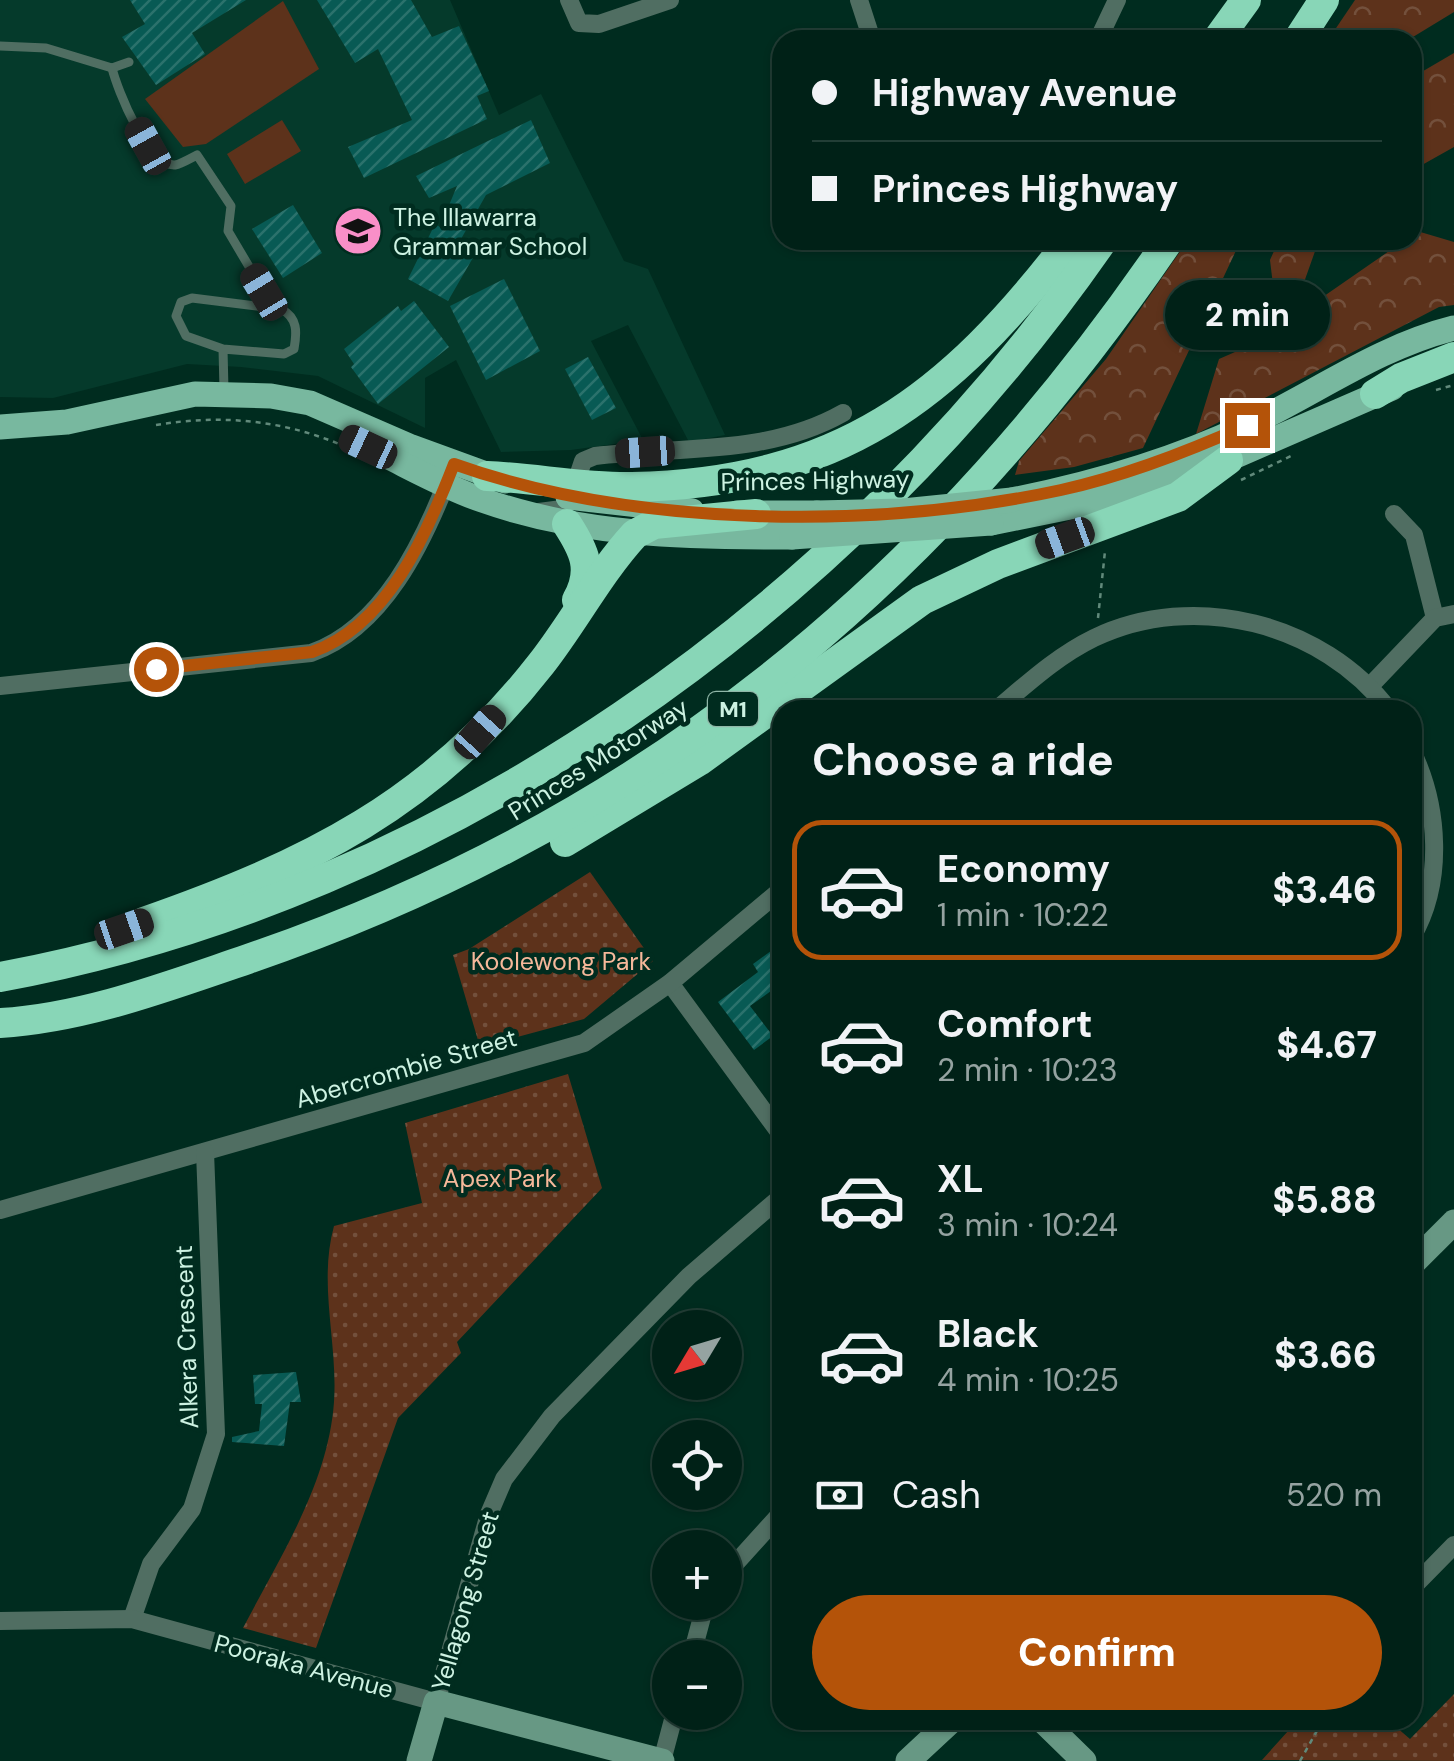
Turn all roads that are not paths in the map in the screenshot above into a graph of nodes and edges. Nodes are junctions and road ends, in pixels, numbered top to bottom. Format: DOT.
graph roads {
  1 [pos="569,0"];
  2 [pos="670,0"];
  3 [pos="859,0"];
  4 [pos="1118,0"];
  5 [pos="1246,0"];
  6 [pos="1269,0"];
  7 [pos="1324,0"];
  8 [pos="869,30"];
  9 [pos="1103,30"];
  10 [pos="1224,30"];
  11 [pos="1249,30"];
  12 [pos="1304,30"];
  13 [pos="0,46"];
  14 [pos="129,62"];
  15 [pos="112,68"];
  16 [pos="1062,250"];
  17 [pos="1095,250"];
  18 [pos="1162,250"];
  19 [pos="266,308"];
  20 [pos="1454,328"];
  21 [pos="223,349"];
  22 [pos="1454,357"];
  23 [pos="1454,370"];
  24 [pos="224,392"];
  25 [pos="1375,394"];
  26 [pos="844,413"];
  27 [pos="156,415"];
  28 [pos="0,428"];
  29 [pos="1228,460"];
  30 [pos="450,474"];
  31 [pos="487,476"];
  32 [pos="571,501"];
  33 [pos="756,514"];
  34 [pos="1394,514"];
  35 [pos="635,534"];
  36 [pos="1445,616"];
  37 [pos="0,686"];
  38 [pos="1371,686"];
  39 [pos="783,700"];
  40 [pos="1008,700"];
  41 [pos="1382,700"];
  42 [pos="772,708"];
  43 [pos="501,709"];
  44 [pos="1422,780"];
  45 [pos="772,897"];
  46 [pos="1422,911"];
  47 [pos="0,962"];
  48 [pos="0,977"];
  49 [pos="670,983"];
  50 [pos="158,990"];
  51 [pos="0,1023"];
  52 [pos="772,1122"];
  53 [pos="205,1152"];
  54 [pos="772,1205"];
  55 [pos="0,1210"];
  56 [pos="1454,1222"];
  57 [pos="1422,1254"];
  58 [pos="772,1523"];
  59 [pos="1454,1545"];
  60 [pos="742,1557"];
  61 [pos="1422,1578"];
  62 [pos="132,1620"];
  63 [pos="0,1621"];
  64 [pos="436,1702"];
  65 [pos="670,1730"];
  66 [pos="941,1730"];
  67 [pos="1052,1730"];
  68 [pos="419,1761"];
  69 [pos="662,1761"];
  70 [pos="908,1761"];
  71 [pos="1084,1761"];
  1 -- 2 [label="street"];
  3 -- 8 [label="street"];
  4 -- 9 [label="street"];
  5 -- 10 [label="highway"];
  6 -- 11 [label="highway"];
  7 -- 12 [label="highway"];
  13 -- 15 [label="lane"];
  14 -- 15 [label="lane"];
  15 -- 19 [label="lane"];
  16 -- 32 [label="highway"];
  17 -- 48 [label="highway, Princes Motorway / M1"];
  18 -- 50 [label="highway, Princes Motorway / M1"];
  19 -- 21 [label="lane"];
  19 -- 21 [label="lane"];
  20 -- 33 [label="main road, Princes Highway, bridge"];
  21 -- 24 [label="lane"];
  22 -- 25 [label="highway"];
  23 -- 25 [label="main road, Princes Highway"];
  24 -- 27 [label="main road, Princes Highway"];
  24 -- 30 [label="main road, Princes Highway"];
  25 -- 29 [label="main road, Princes Highway"];
  26 -- 32 [label="street"];
  27 -- 28 [label="main road, Princes Highway"];
  27 -- 30 [label="main road, Princes Highway"];
  29 -- 35 [label="main road, Princes Highway, bridge"];
  29 -- 39 [label="highway"];
  30 -- 31 [label="main road, Princes Highway"];
  30 -- 32 [label="main road, Princes Highway"];
  30 -- 37 [label="street"];
  31 -- 32 [label="highway"];
  32 -- 33 [label="main road, Princes Highway"];
  32 -- 35 [label="main road, Princes Highway"];
  32 -- 43 [label="highway"];
  33 -- 35 [label="highway"];
  34 -- 36 [label="street"];
  35 -- 43 [label="highway"];
  36 -- 38 [label="street"];
  38 -- 40 [label="street"];
  38 -- 41 [label="street"];
  42 -- 50 [label="highway"];
  43 -- 47 [label="highway"];
  44 -- 46 [label="street"];
  45 -- 49 [label="street, Abercrombie Street"];
  49 -- 52 [label="street"];
  49 -- 53 [label="street, Abercrombie Street"];
  50 -- 51 [label="highway, Princes Motorway / M1"];
  53 -- 55 [label="street, Abercrombie Street"];
  53 -- 62 [label="street, Alkera Crescent"];
  54 -- 64 [label="street, Yellagong Street"];
  56 -- 57 [label="street"];
  58 -- 60 [label="street"];
  59 -- 61 [label="street"];
  62 -- 63 [label="street, Pooraka Avenue"];
  62 -- 64 [label="street, Pooraka Avenue"];
  64 -- 68 [label="street, Yellagong Street"];
  64 -- 69 [label="street, Pooraka Avenue"];
  65 -- 69 [label="street"];
  66 -- 70 [label="street"];
  67 -- 71 [label="street"];
}
